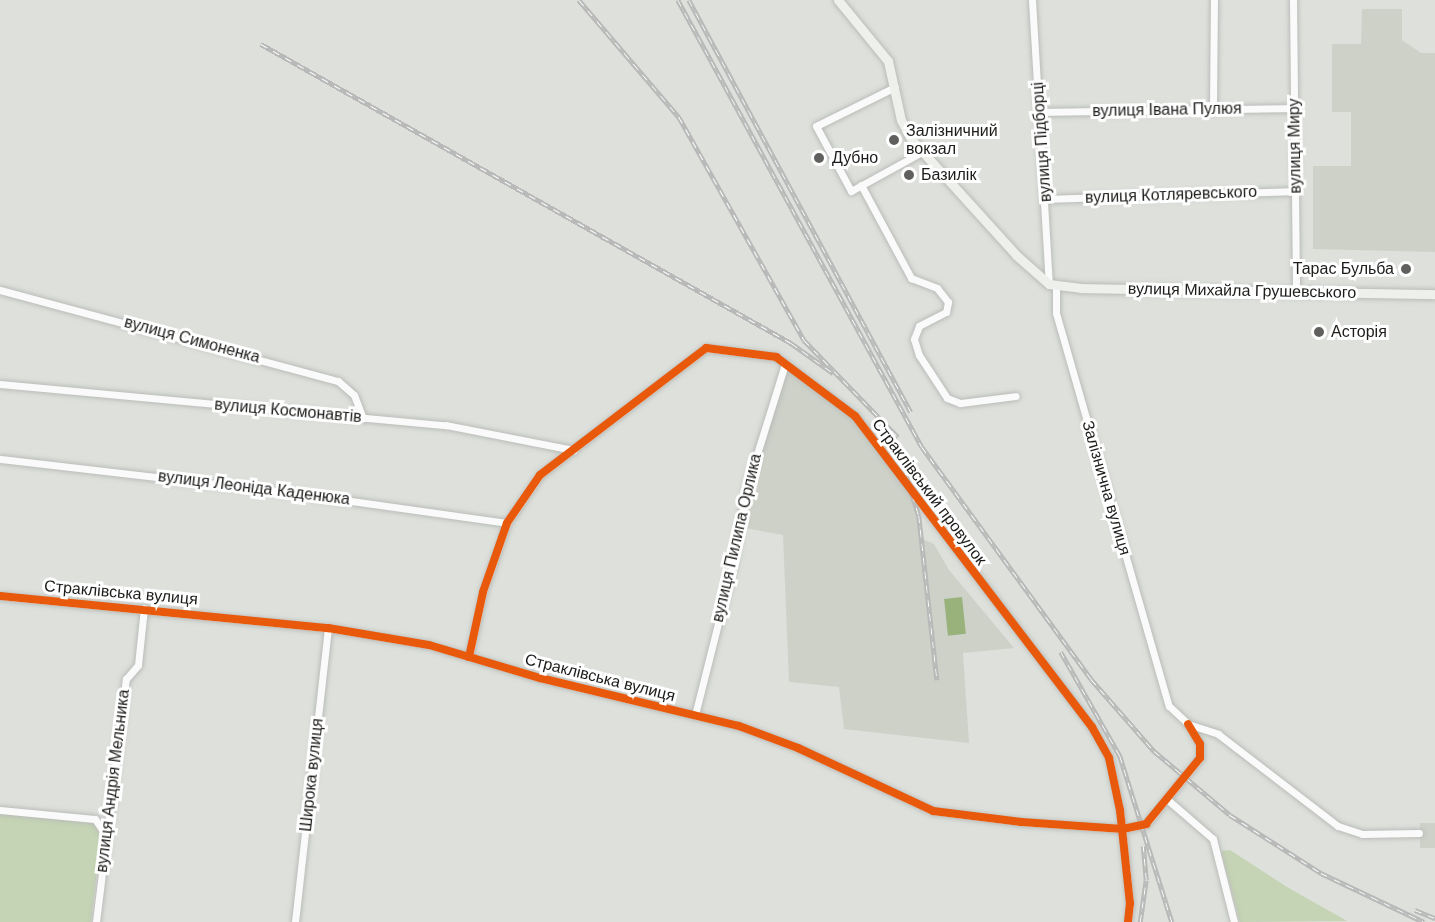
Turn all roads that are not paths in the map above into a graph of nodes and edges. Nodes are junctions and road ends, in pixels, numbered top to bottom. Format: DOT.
graph roads {
  1 [pos="838,0"];
  2 [pos="1032,0"];
  3 [pos="1214,0"];
  4 [pos="1293,0"];
  5 [pos="895,87"];
  6 [pos="1294,108"];
  7 [pos="1213,110"];
  8 [pos="1040,112"];
  9 [pos="922,152"];
  10 [pos="861,186"];
  11 [pos="1295,191"];
  12 [pos="1047,199"];
  13 [pos="1053,286"];
  14 [pos="0,290"];
  15 [pos="1296,293"];
  16 [pos="1435,294"];
  17 [pos="785,364"];
  18 [pos="0,384"];
  19 [pos="1016,396"];
  20 [pos="363,418"];
  21 [pos="574,450"];
  22 [pos="0,459"];
  23 [pos="507,523"];
  24 [pos="0,596"];
  25 [pos="144,608"];
  26 [pos="328,628"];
  27 [pos="469,657"];
  28 [pos="695,715"];
  29 [pos="1188,724"];
  30 [pos="1169,801"];
  31 [pos="0,810"];
  32 [pos="1123,829"];
  33 [pos="1419,833"];
  34 [pos="106,836"];
  35 [pos="96,922"];
  36 [pos="295,922"];
  37 [pos="1128,922"];
  38 [pos="1234,922"];
  1 -- 5 [label="main road"];
  2 -- 8 [label="street, вулиця Підборці"];
  3 -- 7 [label="street"];
  4 -- 6 [label="street, вулиця Миру"];
  5 -- 9 [label="main road"];
  5 -- 10 [label="street"];
  6 -- 7 [label="street, вулиця Івана Пулюя"];
  6 -- 11 [label="street, вулиця Миру"];
  7 -- 8 [label="street, вулиця Івана Пулюя"];
  8 -- 12 [label="street, вулиця Підборці"];
  9 -- 10 [label="street"];
  9 -- 13 [label="main road"];
  10 -- 19 [label="street"];
  11 -- 12 [label="street, вулиця Котляревського"];
  11 -- 15 [label="street, вулиця Миру"];
  12 -- 13 [label="street, вулиця Підборці"];
  13 -- 15 [label="main road, вулиця Михайла Грушевського"];
  13 -- 29 [label="street, Залізнична вулиця"];
  14 -- 20 [label="street, вулиця Симоненка"];
  15 -- 16 [label="main road, вулиця Михайла Грушевського"];
  17 -- 21 [label="street, Страклівський провулок"];
  17 -- 28 [label="street, вулиця Пилипа Орлика"];
  17 -- 32 [label="street, Страклівський провулок"];
  18 -- 20 [label="street, вулиця Космонавтів"];
  20 -- 21 [label="street, вулиця Космонавтів"];
  21 -- 23 [label="street, Страклівський провулок"];
  22 -- 23 [label="street, вулиця Леоніда Каденюка"];
  23 -- 27 [label="street, Страклівський провулок"];
  24 -- 25 [label="street, Страклівська вулиця"];
  25 -- 26 [label="street, Страклівська вулиця"];
  25 -- 34 [label="street, вулиця Андрія Мельника"];
  26 -- 27 [label="street, Страклівська вулиця"];
  26 -- 36 [label="street, Широка вулиця"];
  27 -- 28 [label="street, Страклівська вулиця"];
  28 -- 32 [label="street, Страклівська вулиця"];
  29 -- 30 [label="street, Страклівська вулиця"];
  29 -- 33 [label="street"];
  30 -- 32 [label="street, Страклівська вулиця"];
  30 -- 38 [label="street"];
  31 -- 34 [label="street"];
  32 -- 37 [label="street, Страклівський провулок"];
  34 -- 35 [label="street, вулиця Андрія Мельника"];
}
